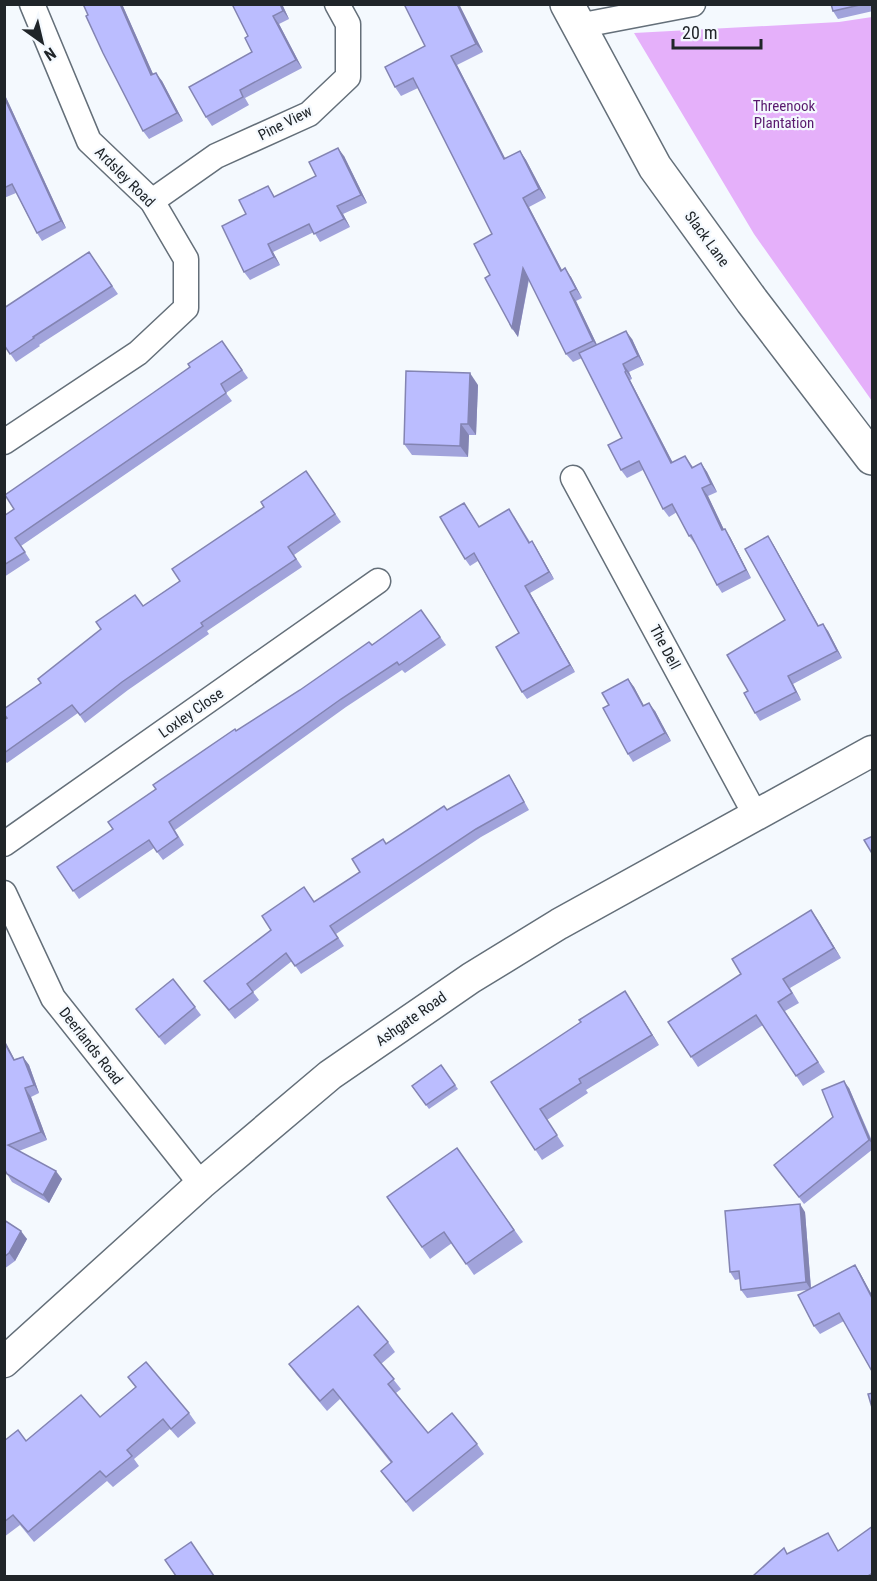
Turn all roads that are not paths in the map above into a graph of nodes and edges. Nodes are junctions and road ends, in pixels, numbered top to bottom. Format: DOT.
graph roads {
  1 [pos="32,4"];
  2 [pos="337,4"];
  3 [pos="693,4"];
  4 [pos="573,15"];
  5 [pos="152,201"];
  6 [pos="4,442"];
  7 [pos="873,458"];
  8 [pos="573,478"];
  9 [pos="378,581"];
  10 [pos="872,752"];
  11 [pos="756,816"];
  12 [pos="4,844"];
  13 [pos="4,893"];
  14 [pos="201,1184"];
  15 [pos="4,1362"];
  1 -- 5 [label="street, Ardsley Road"];
  2 -- 5 [label="street, Pine View"];
  3 -- 4 [label="street"];
  4 -- 7 [label="main road, Slack Lane"];
  5 -- 6 [label="street, Ardsley Road"];
  8 -- 11 [label="street, The Dell"];
  9 -- 12 [label="street, Loxley Close"];
  10 -- 11 [label="street, Ashgate Road"];
  11 -- 14 [label="street, Ashgate Road"];
  13 -- 14 [label="street, Deerlands Road"];
  14 -- 15 [label="street, Ashgate Road"];
}
